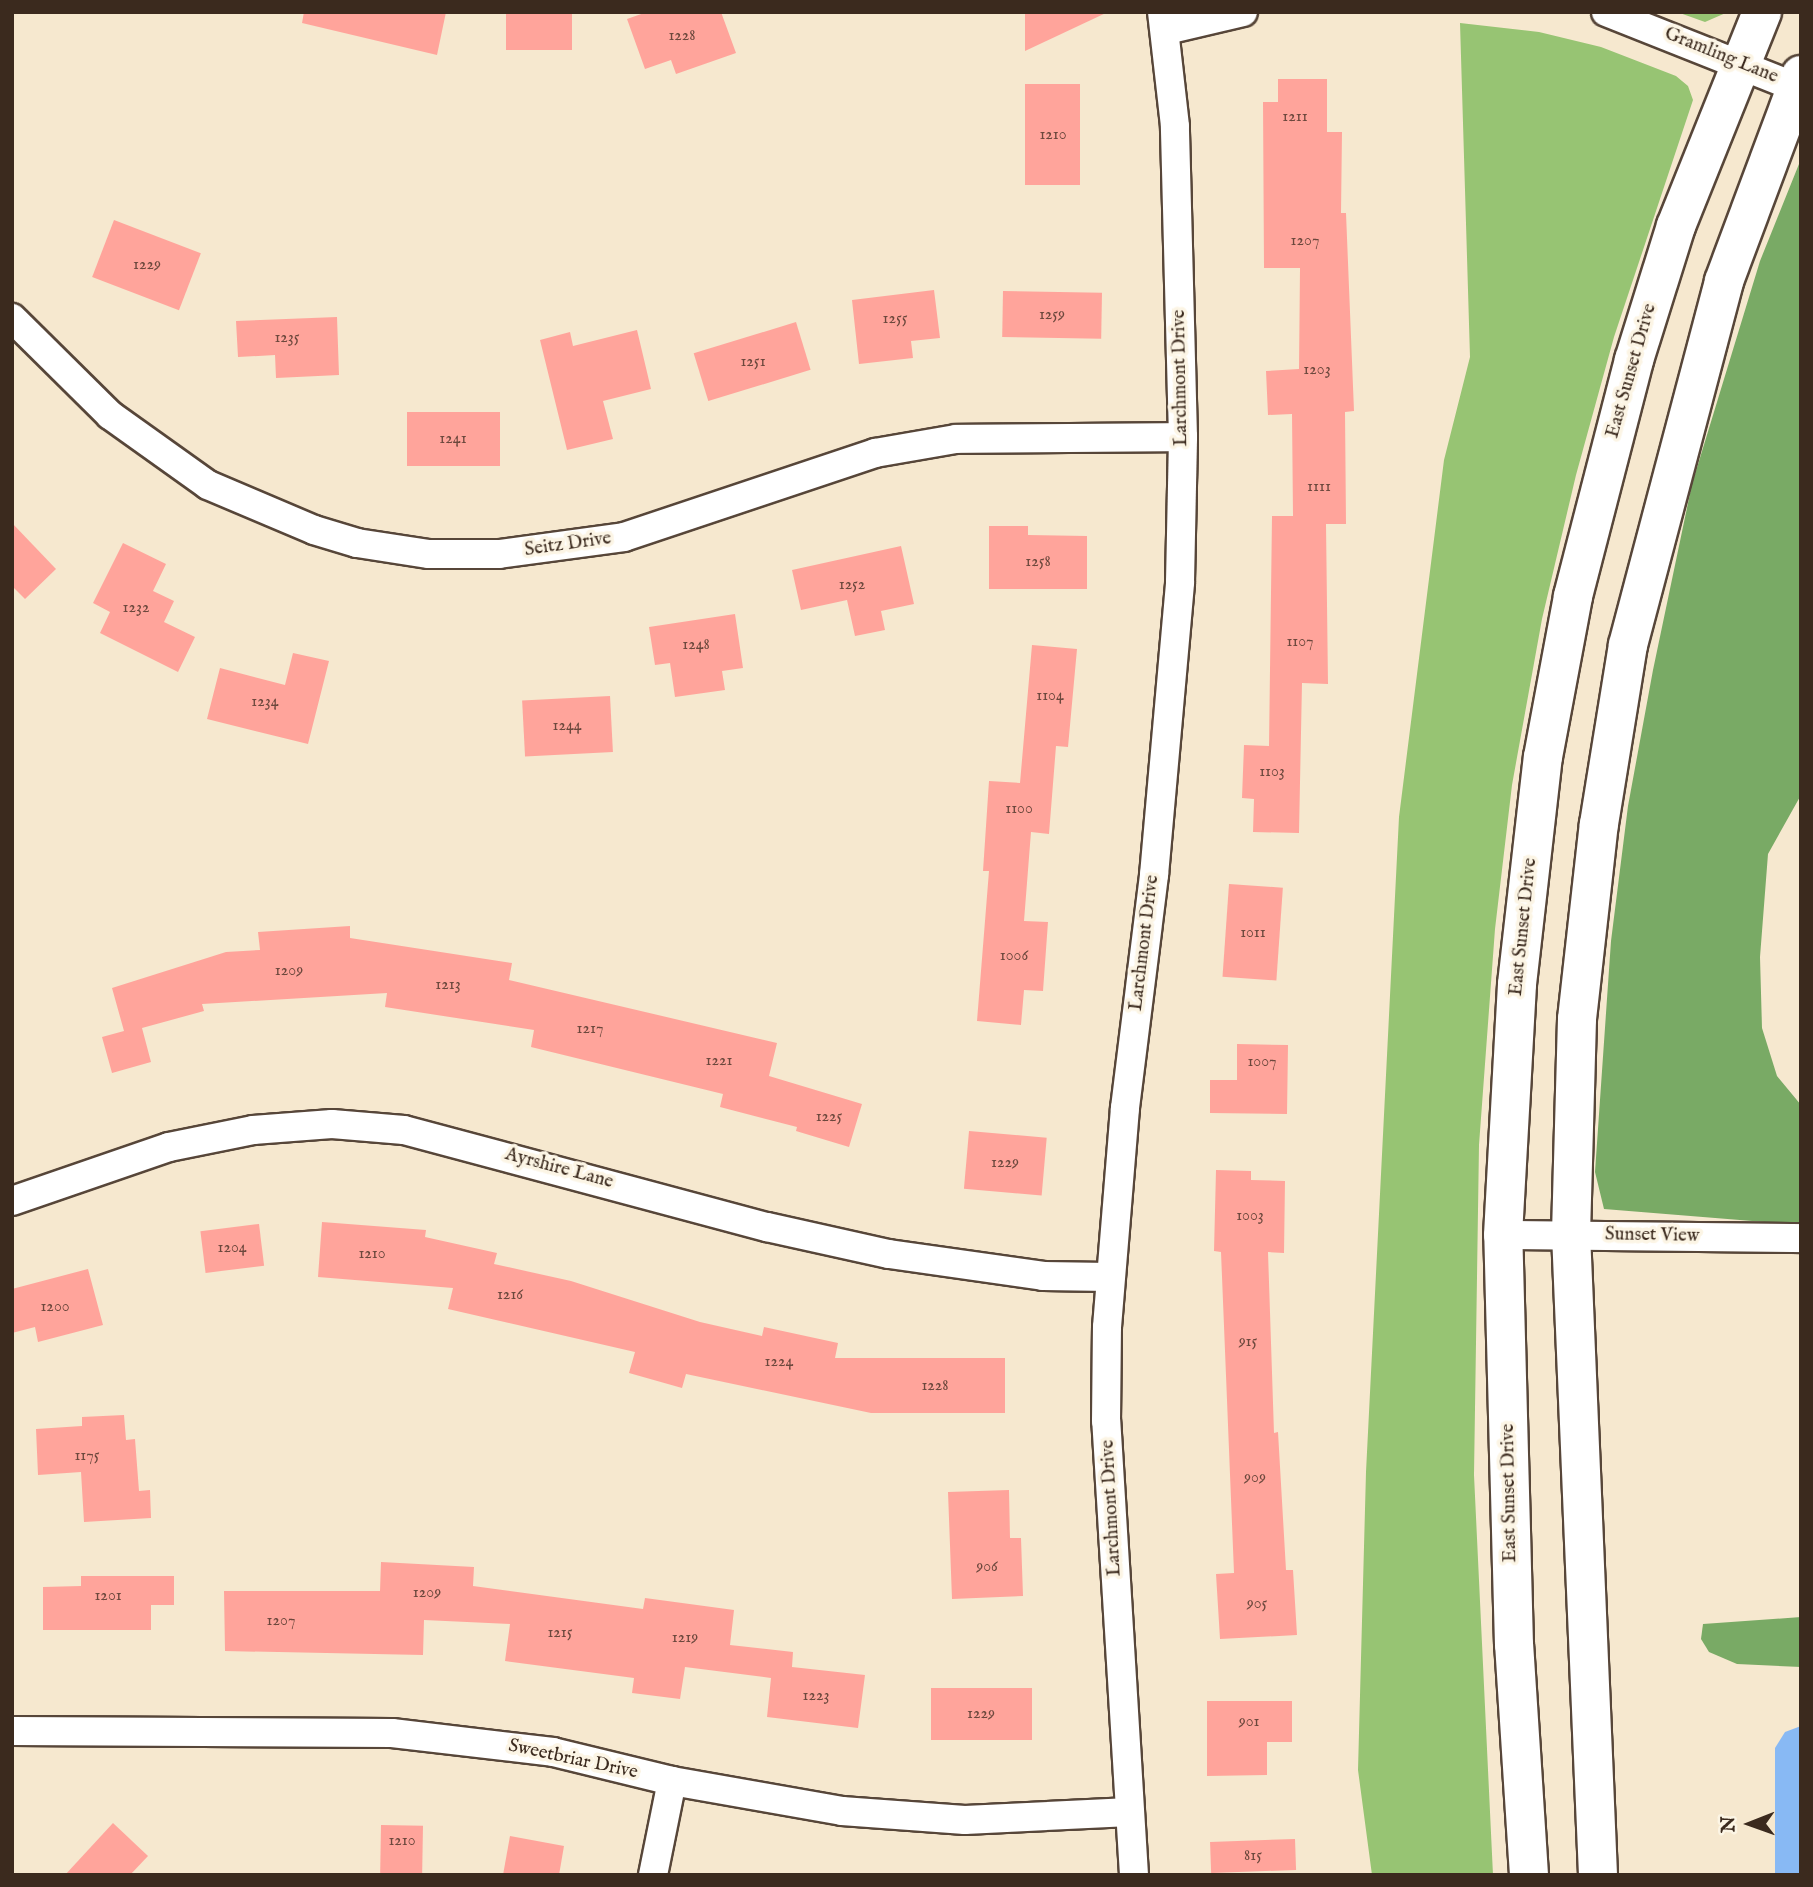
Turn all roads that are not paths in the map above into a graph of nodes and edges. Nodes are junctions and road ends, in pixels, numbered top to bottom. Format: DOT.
graph roads {
  1 [pos="1243,12"];
  2 [pos="1606,12"];
  3 [pos="1762,12"];
  4 [pos="1164,21"];
  5 [pos="1740,64"];
  6 [pos="1798,81"];
  7 [pos="12,318"];
  8 [pos="1183,437"];
  9 [pos="12,1201"];
  10 [pos="1571,1234"];
  11 [pos="1503,1235"];
  12 [pos="1801,1238"];
  13 [pos="1109,1277"];
  14 [pos="12,1731"];
  15 [pos="672,1781"];
  16 [pos="1130,1812"];
  17 [pos="653,1875"];
  18 [pos="1134,1875"];
  19 [pos="1529,1875"];
  20 [pos="1598,1875"];
  1 -- 4 [label="street"];
  2 -- 5 [label="street, Gramling Lane"];
  3 -- 5 [label="main road, East Sunset Drive"];
  4 -- 8 [label="street, Larchmont Drive"];
  5 -- 6 [label="street, Gramling Lane"];
  5 -- 11 [label="main road, East Sunset Drive"];
  6 -- 10 [label="main road"];
  7 -- 8 [label="street, Seitz Drive"];
  8 -- 13 [label="street, Larchmont Drive"];
  9 -- 13 [label="street, Ayrshire Lane"];
  10 -- 11 [label="street, Sunset View"];
  10 -- 12 [label="street, Sunset View"];
  10 -- 20 [label="main road"];
  11 -- 19 [label="main road, East Sunset Drive"];
  13 -- 16 [label="street, Larchmont Drive"];
  14 -- 15 [label="street, Sweetbriar Drive"];
  15 -- 16 [label="street, Sweetbriar Drive"];
  15 -- 17 [label="street"];
  16 -- 18 [label="street, Larchmont Drive"];
}
